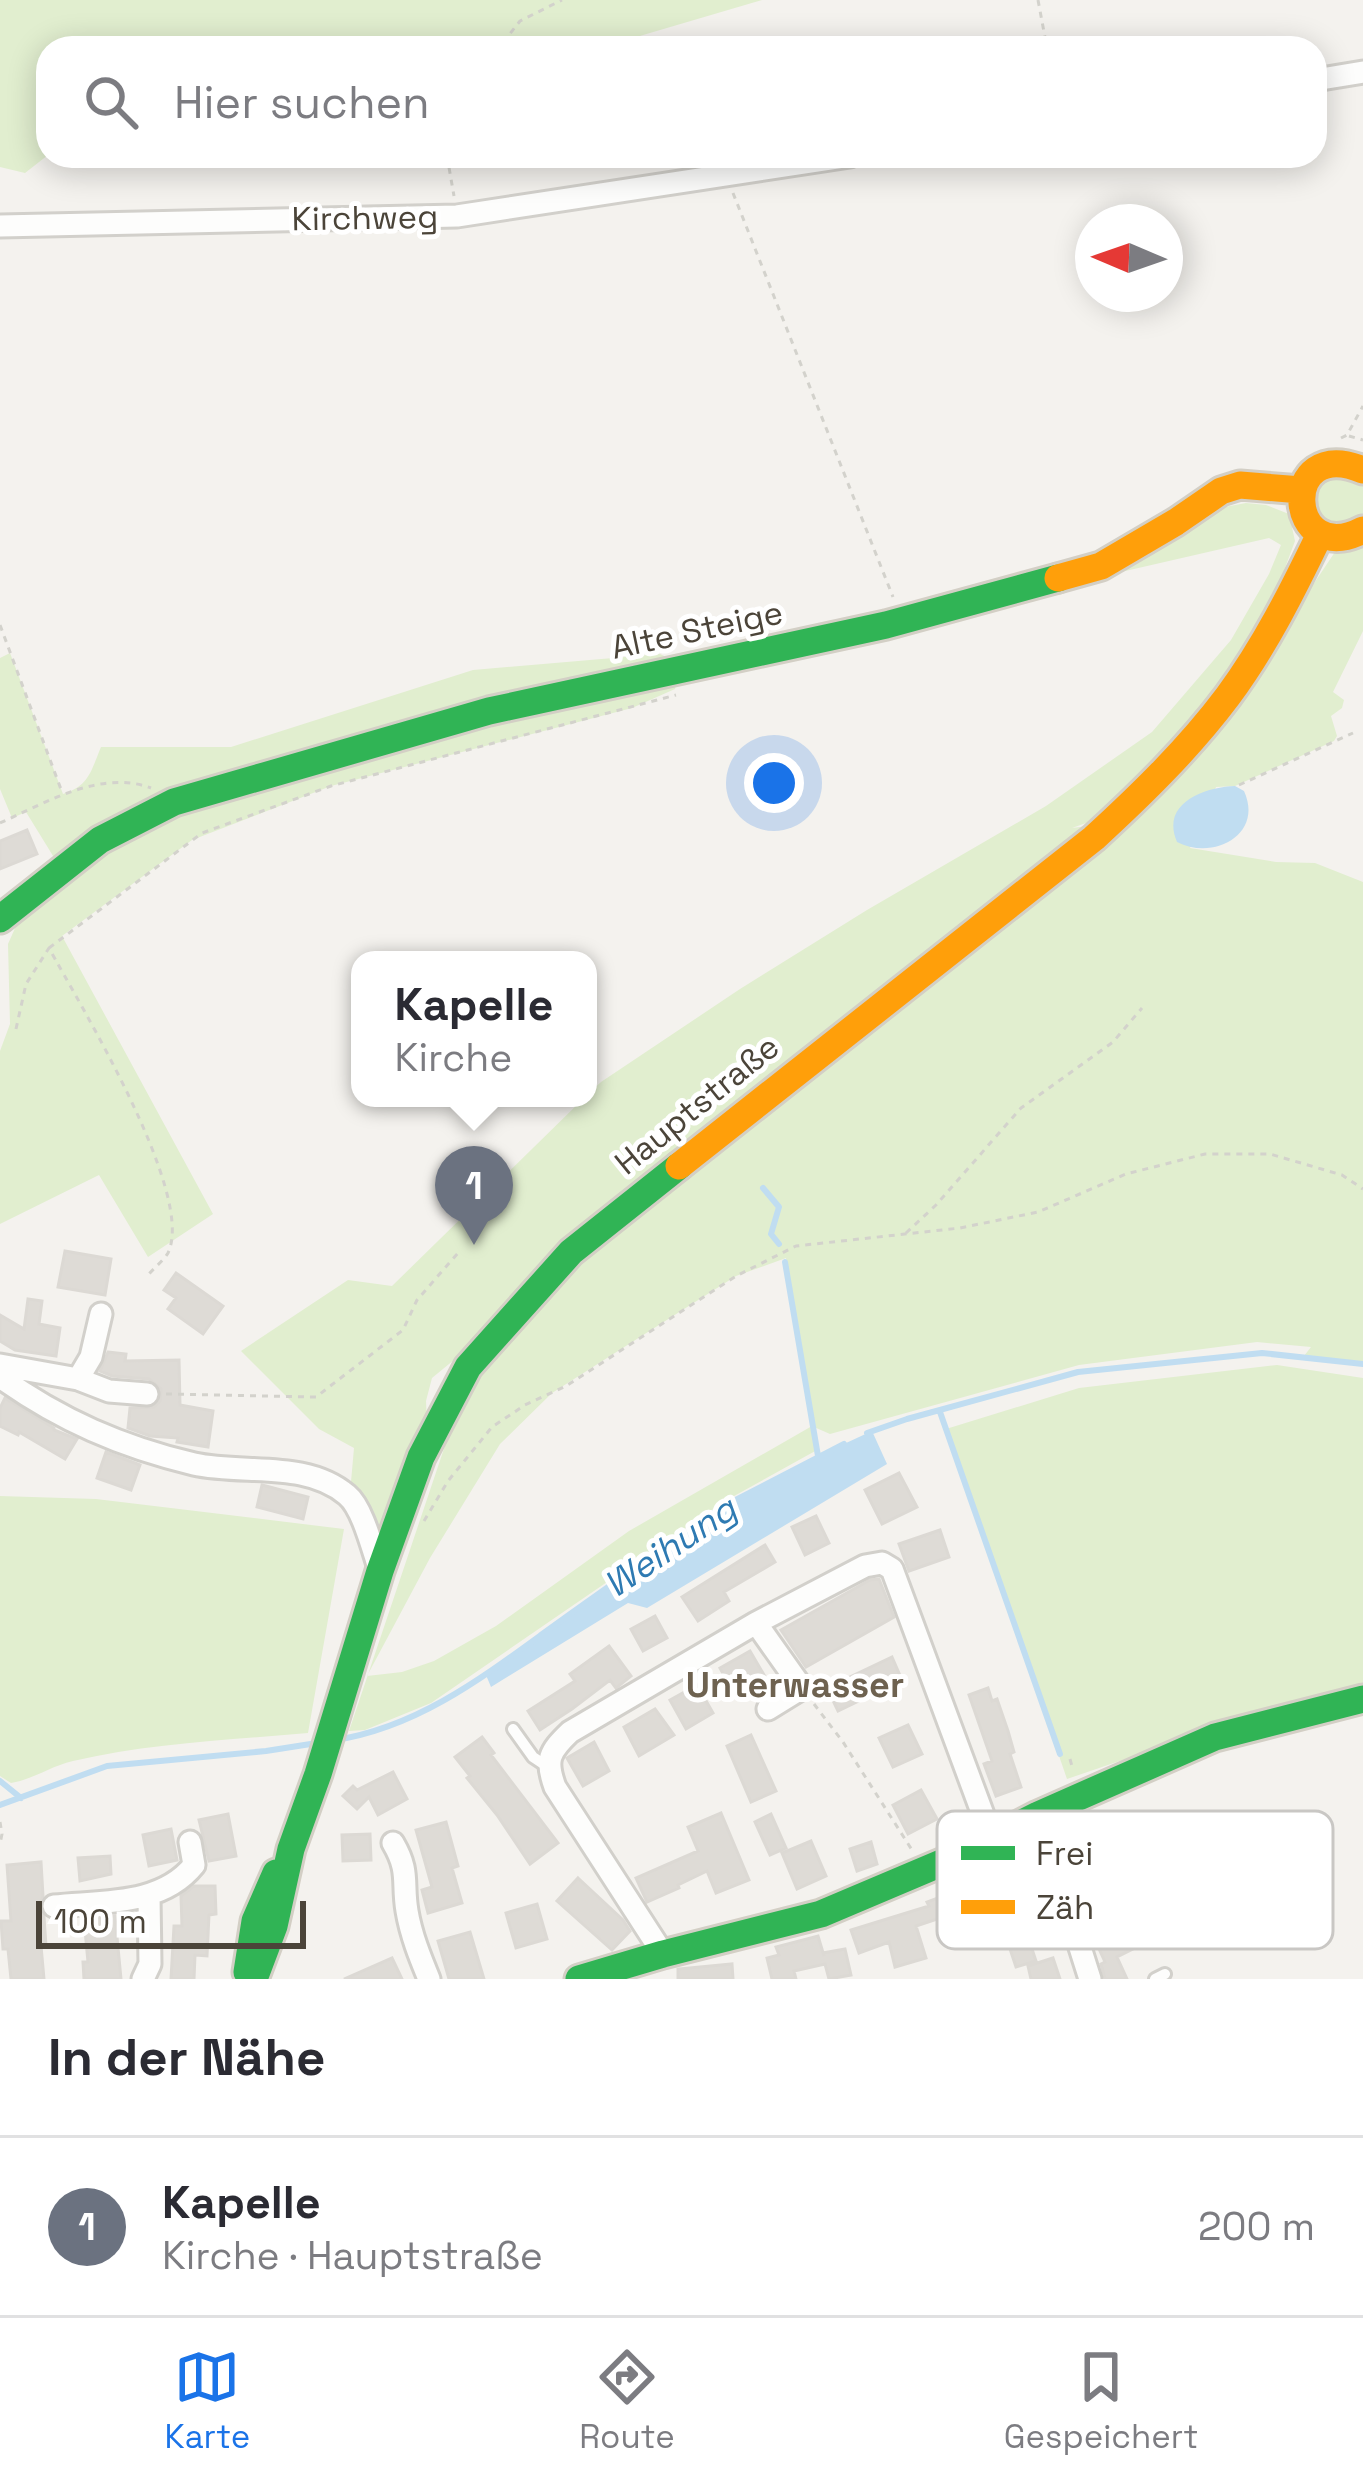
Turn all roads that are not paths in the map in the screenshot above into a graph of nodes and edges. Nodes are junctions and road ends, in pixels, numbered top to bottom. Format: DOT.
graph roads {
  1 [pos="1363,72"];
  2 [pos="1327,78"];
  3 [pos="772,168"];
  4 [pos="0,226"];
  5 [pos="1361,457"];
  6 [pos="1301,490"];
  7 [pos="1363,530"];
  8 [pos="1320,534"];
  9 [pos="0,919"];
  10 [pos="101,1314"];
  11 [pos="0,1365"];
  12 [pos="0,1376"];
  13 [pos="78,1379"];
  14 [pos="146,1394"];
  15 [pos="380,1571"];
  16 [pos="756,1623"];
  17 [pos="1363,1699"];
  18 [pos="768,1708"];
  19 [pos="513,1729"];
  20 [pos="548,1767"];
  21 [pos="981,1811"];
  22 [pos="1047,1811"];
  23 [pos="190,1842"];
  24 [pos="393,1843"];
  25 [pos="937,1866"];
  26 [pos="149,1896"];
  27 [pos="54,1906"];
  28 [pos="1080,1949"];
  29 [pos="663,1954"];
  30 [pos="143,1979"];
  31 [pos="250,1979"];
  32 [pos="429,1979"];
  33 [pos="579,1979"];
  34 [pos="1090,1979"];
  1 -- 2 [label="street"];
  3 -- 4 [label="street, Kirchweg"];
  5 -- 6 [label="street"];
  6 -- 8 [label="street"];
  6 -- 9 [label="street, Alte Steige"];
  7 -- 8 [label="street"];
  8 -- 15 [label="street, Hauptstraße"];
  10 -- 13 [label="street"];
  11 -- 13 [label="street"];
  12 -- 15 [label="street"];
  13 -- 14 [label="street"];
  15 -- 31 [label="street, Hauptstraße"];
  16 -- 18 [label="street"];
  16 -- 20 [label="street"];
  16 -- 21 [label="street"];
  17 -- 22 [label="street"];
  19 -- 20 [label="lane"];
  20 -- 29 [label="street"];
  23 -- 26 [label="street"];
  24 -- 32 [label="street"];
  25 -- 29 [label="street"];
  26 -- 27 [label="street"];
  26 -- 30 [label="street"];
  28 -- 34 [label="street"];
  29 -- 33 [label="street"];
}
